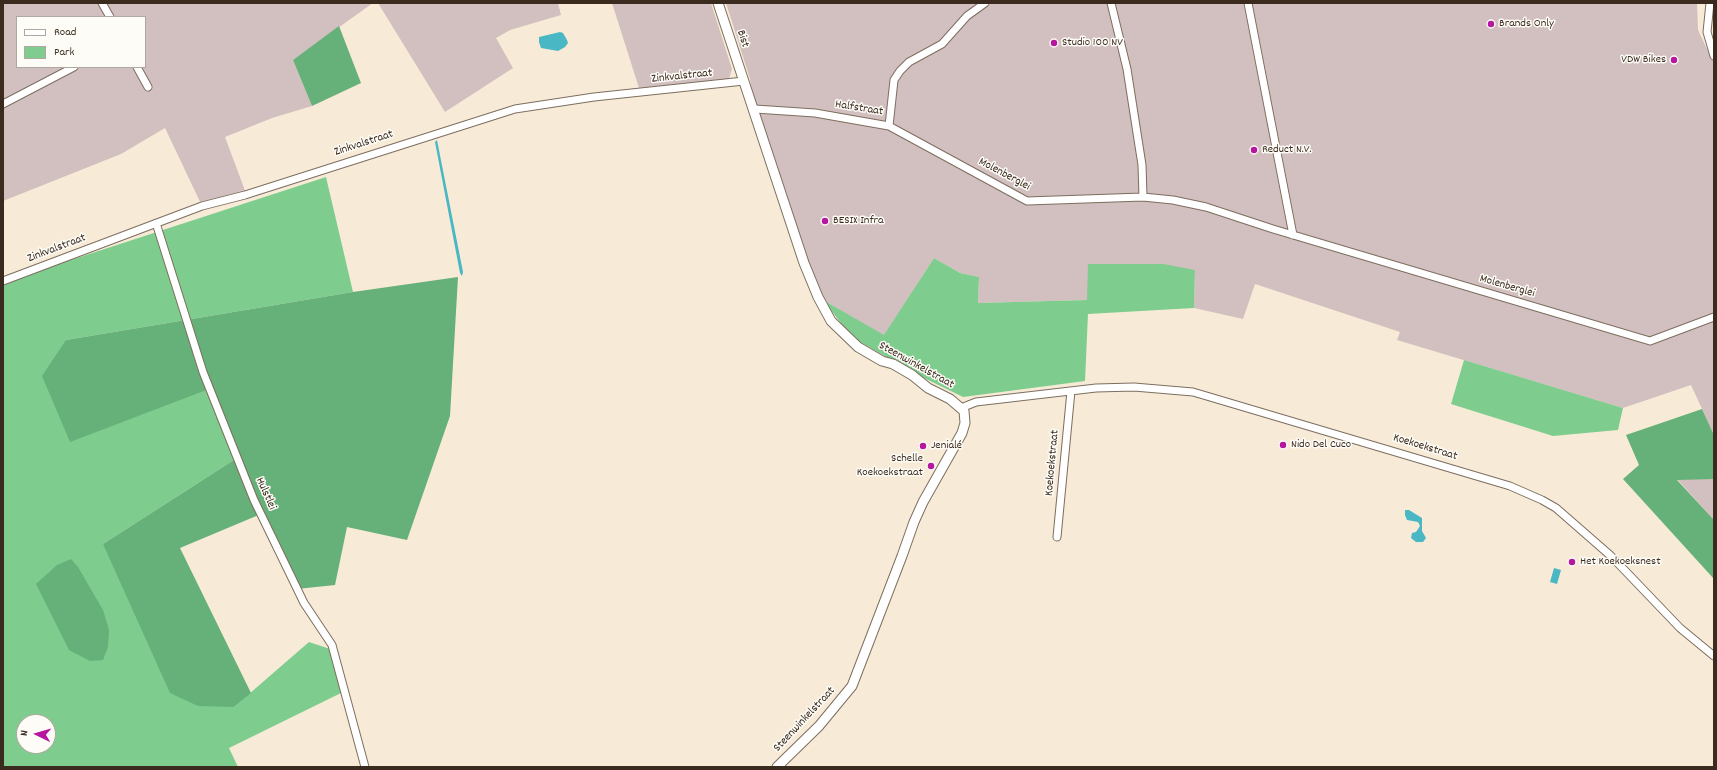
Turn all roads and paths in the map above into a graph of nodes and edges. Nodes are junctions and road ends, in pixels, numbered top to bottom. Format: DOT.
graph roads {
  1 [pos="102,3"];
  2 [pos="718,3"];
  3 [pos="985,3"];
  4 [pos="1111,3"];
  5 [pos="1248,3"];
  6 [pos="1710,3"];
  7 [pos="109,16"];
  8 [pos="1714,56"];
  9 [pos="72,68"];
  10 [pos="138,68"];
  11 [pos="744,81"];
  12 [pos="148,87"];
  13 [pos="3,104"];
  14 [pos="755,109"];
  15 [pos="889,126"];
  16 [pos="1143,197"];
  17 [pos="156,223"];
  18 [pos="1293,235"];
  19 [pos="3,281"];
  20 [pos="1714,317"];
  21 [pos="1071,391"];
  22 [pos="961,408"];
  23 [pos="1057,537"];
  24 [pos="1714,656"];
  25 [pos="365,767"];
  26 [pos="777,767"];
  1 -- 7 [label="street"];
  2 -- 11 [label="street, Bist"];
  3 -- 15 [label="street, Halfstraat"];
  4 -- 16 [label="street"];
  5 -- 18 [label="street"];
  6 -- 8 [label="street"];
  9 -- 13 [label="street"];
  10 -- 12 [label="street"];
  11 -- 14 [label="street, Steenwinkelstraat"];
  11 -- 17 [label="street, Zinkvalstraat"];
  14 -- 15 [label="street, Halfstraat"];
  14 -- 22 [label="street, Steenwinkelstraat"];
  15 -- 16 [label="street, Molenberglei"];
  16 -- 18 [label="street, Molenberglei"];
  17 -- 19 [label="street, Zinkvalstraat"];
  17 -- 25 [label="street, Hulstlei"];
  18 -- 20 [label="street, Molenberglei"];
  21 -- 22 [label="street, Koekoekstraat"];
  21 -- 23 [label="street, Koekoekstraat"];
  21 -- 24 [label="street, Koekoekstraat"];
  22 -- 26 [label="street, Steenwinkelstraat"];
}
